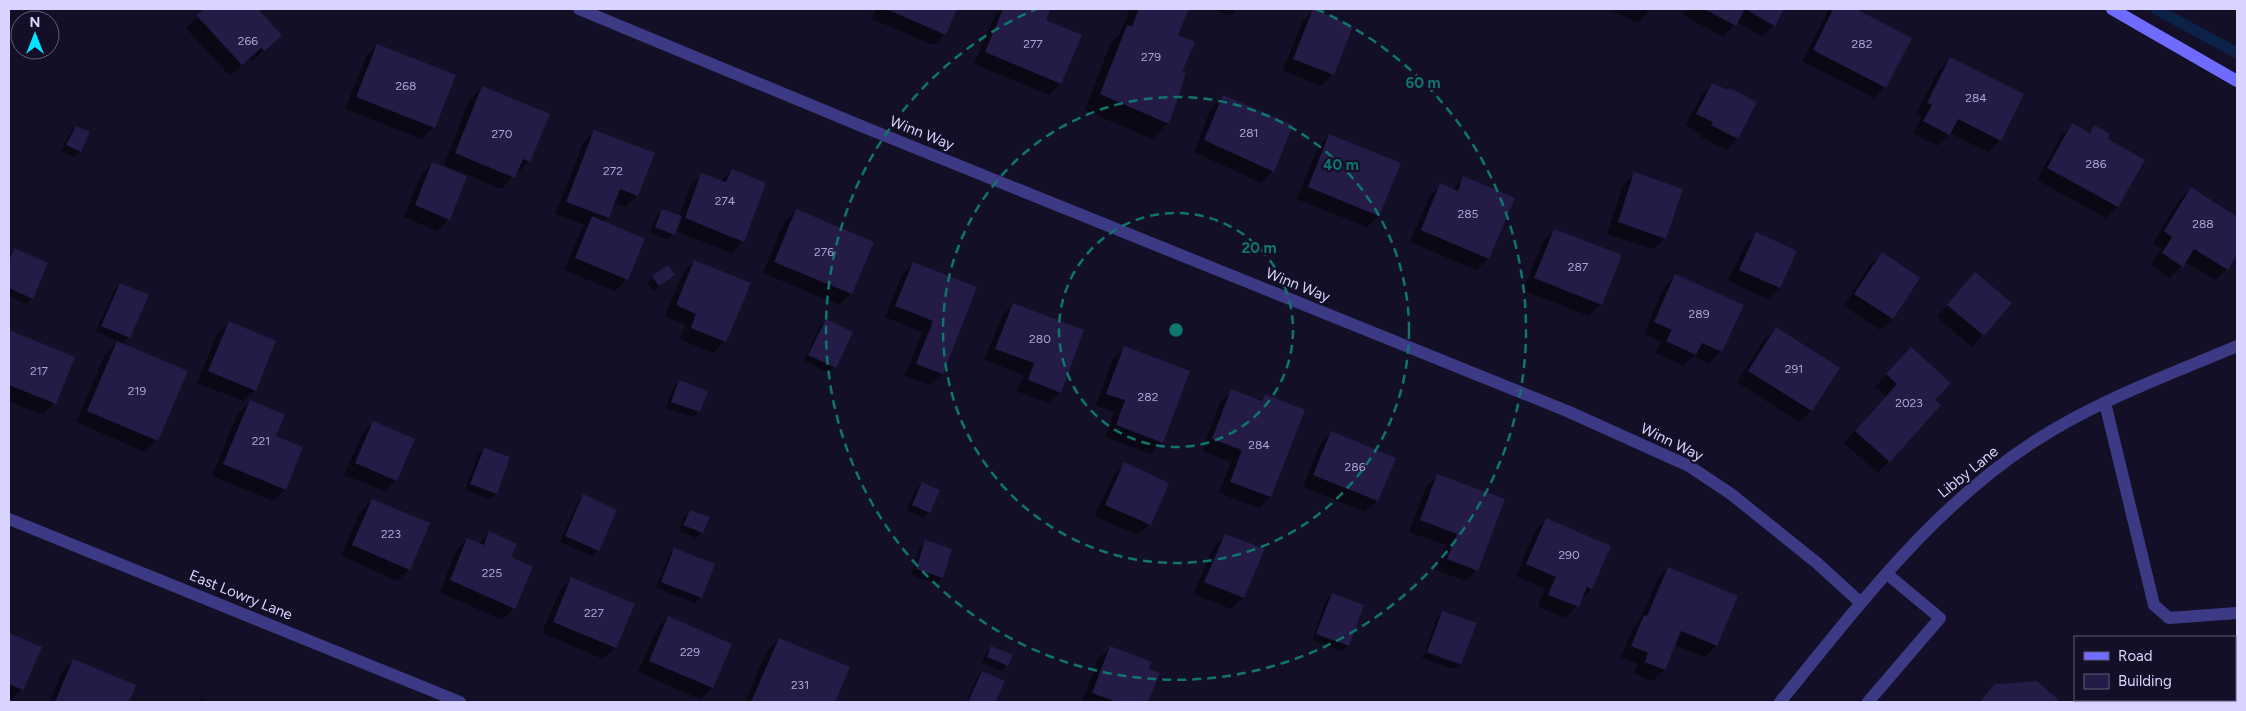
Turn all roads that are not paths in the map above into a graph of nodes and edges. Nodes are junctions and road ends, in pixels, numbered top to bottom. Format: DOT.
graph roads {
  1 [pos="579,9"];
  2 [pos="2112,9"];
  3 [pos="2237,81"];
  4 [pos="2237,346"];
  5 [pos="2105,403"];
  6 [pos="9,519"];
  7 [pos="1888,574"];
  8 [pos="1861,603"];
  9 [pos="2237,613"];
  10 [pos="460,702"];
  11 [pos="1780,702"];
  12 [pos="1868,702"];
  1 -- 8 [label="street, Winn Way"];
  2 -- 3 [label="street"];
  4 -- 5 [label="street, Libby Lane"];
  5 -- 7 [label="street, Libby Lane"];
  5 -- 9 [label="street"];
  6 -- 10 [label="street, East Lowry Lane"];
  7 -- 8 [label="street, Libby Lane"];
  7 -- 12 [label="street"];
  8 -- 11 [label="street, Libby Lane"];
}
